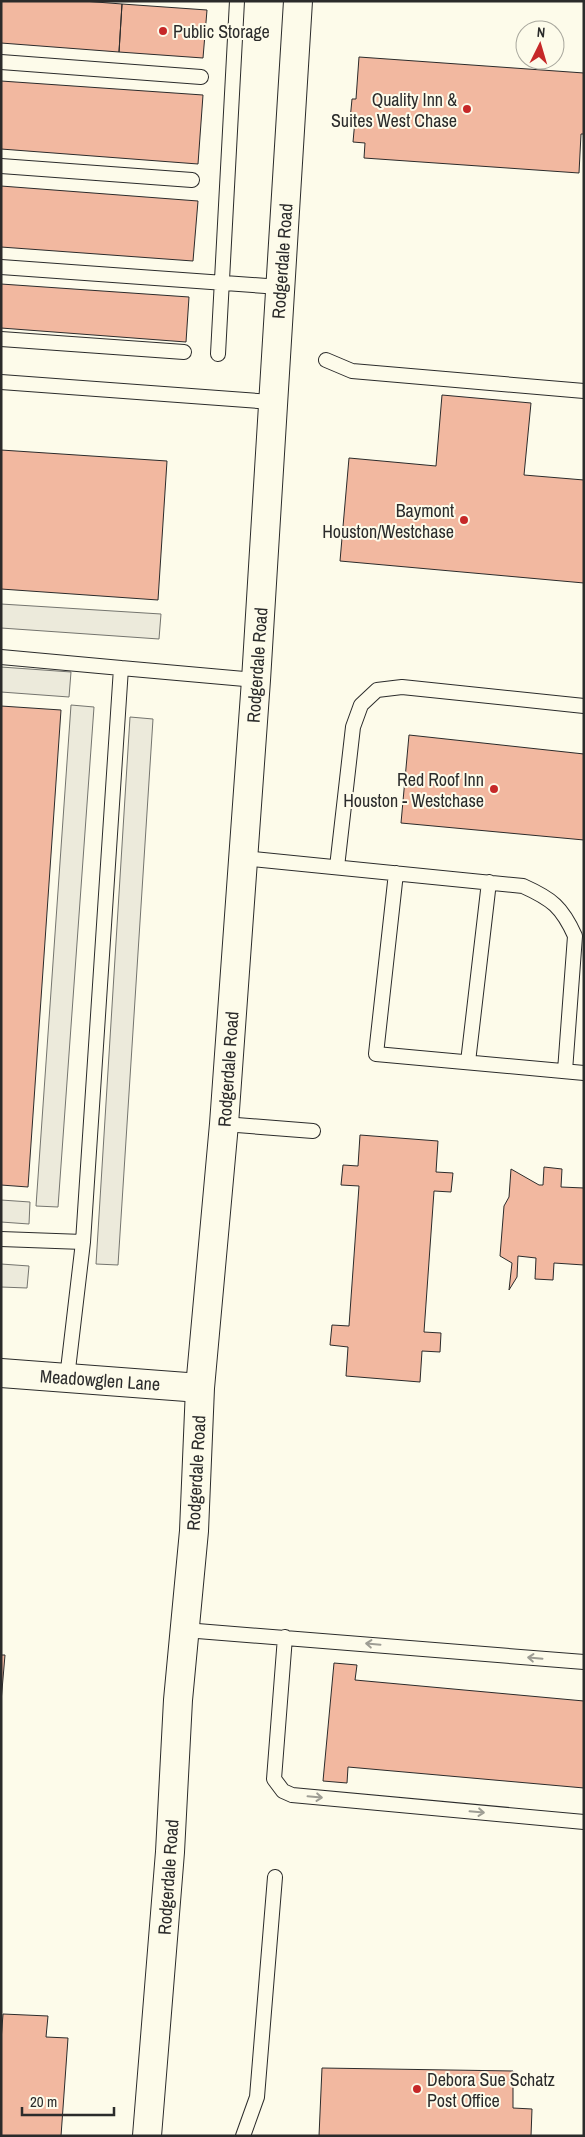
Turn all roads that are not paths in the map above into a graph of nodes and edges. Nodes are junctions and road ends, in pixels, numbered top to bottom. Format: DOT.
graph roads {
  1 [pos="237,1"];
  2 [pos="298,1"];
  3 [pos="1,62"];
  4 [pos="201,77"];
  5 [pos="1,166"];
  6 [pos="192,180"];
  7 [pos="1,267"];
  8 [pos="221,284"];
  9 [pos="280,287"];
  10 [pos="1,339"];
  11 [pos="184,352"];
  12 [pos="218,354"];
  13 [pos="326,360"];
  14 [pos="1,382"];
  15 [pos="584,391"];
  16 [pos="272,402"];
  17 [pos="1,657"];
  18 [pos="121,668"];
  19 [pos="256,680"];
  20 [pos="584,706"];
  21 [pos="243,858"];
  22 [pos="337,867"];
  23 [pos="396,873"];
  24 [pos="489,882"];
  25 [pos="468,1062"];
  26 [pos="566,1071"];
  27 [pos="584,1073"];
  28 [pos="224,1124"];
  29 [pos="313,1131"];
  30 [pos="1,1239"];
  31 [pos="83,1242"];
  32 [pos="1,1373"];
  33 [pos="67,1378"];
  34 [pos="200,1388"];
  35 [pos="185,1630"];
  36 [pos="285,1637"];
  37 [pos="584,1662"];
  38 [pos="584,1822"];
  39 [pos="274,1877"];
  40 [pos="147,2136"];
  41 [pos="243,2136"];
  1 -- 8 [label="lane"];
  2 -- 9 [label="street, Rodgerdale Road"];
  3 -- 4 [label="lane"];
  5 -- 6 [label="lane"];
  7 -- 8 [label="lane"];
  8 -- 9 [label="lane"];
  8 -- 12 [label="lane"];
  9 -- 16 [label="street, Rodgerdale Road"];
  10 -- 11 [label="lane"];
  13 -- 15 [label="lane"];
  14 -- 16 [label="lane"];
  16 -- 19 [label="street, Rodgerdale Road"];
  17 -- 18 [label="lane"];
  18 -- 19 [label="lane"];
  18 -- 31 [label="lane"];
  19 -- 21 [label="street, Rodgerdale Road"];
  20 -- 22 [label="lane"];
  21 -- 22 [label="lane"];
  21 -- 28 [label="street, Rodgerdale Road"];
  22 -- 23 [label="lane"];
  23 -- 24 [label="lane"];
  23 -- 25 [label="lane"];
  24 -- 25 [label="lane"];
  24 -- 26 [label="lane"];
  25 -- 26 [label="lane"];
  26 -- 27 [label="lane"];
  28 -- 29 [label="lane"];
  28 -- 34 [label="street, Rodgerdale Road"];
  30 -- 31 [label="lane"];
  31 -- 33 [label="lane"];
  32 -- 33 [label="street, Meadowglen Lane"];
  33 -- 34 [label="street, Meadowglen Lane"];
  34 -- 35 [label="street, Rodgerdale Road"];
  35 -- 36 [label="lane"];
  35 -- 40 [label="street, Rodgerdale Road"];
  37 -- 36 [label="lane, one-way"];
  36 -- 38 [label="lane, one-way"];
  39 -- 41 [label="lane"];
}
